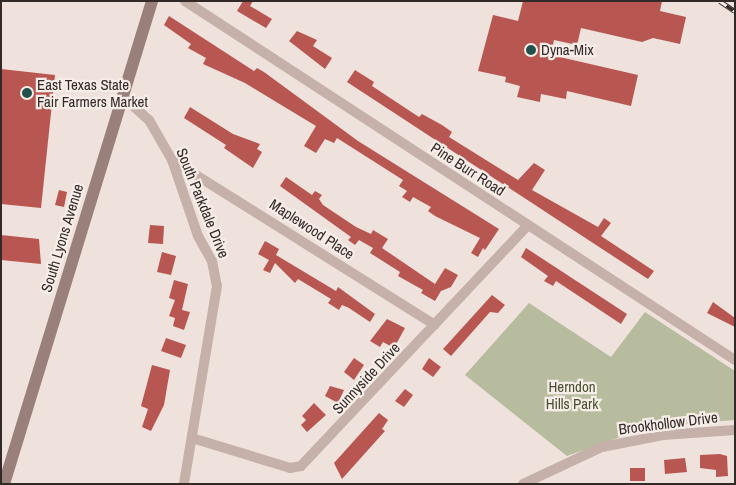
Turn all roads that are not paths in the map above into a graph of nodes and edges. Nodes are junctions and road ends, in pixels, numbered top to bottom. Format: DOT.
graph roads {
  1 [pos="152,1"];
  2 [pos="185,1"];
  3 [pos="122,96"];
  4 [pos="172,160"];
  5 [pos="528,226"];
  6 [pos="435,325"];
  7 [pos="735,360"];
  8 [pos="735,430"];
  9 [pos="192,438"];
  10 [pos="4,484"];
  11 [pos="184,484"];
  12 [pos="523,484"];
  1 -- 3 [label="street, South Lyons Avenue"];
  2 -- 5 [label="street, Pine Burr Road"];
  3 -- 4 [label="street, South Parkdale Drive"];
  3 -- 10 [label="street, South Lyons Avenue"];
  4 -- 6 [label="street, Maplewood Place"];
  4 -- 9 [label="street, South Parkdale Drive"];
  5 -- 6 [label="street, Sunnyside Drive"];
  5 -- 7 [label="street, Pine Burr Road"];
  6 -- 9 [label="street, Sunnyside Drive"];
  8 -- 12 [label="street, Brookhollow Drive"];
  9 -- 11 [label="street, South Parkdale Drive"];
}
